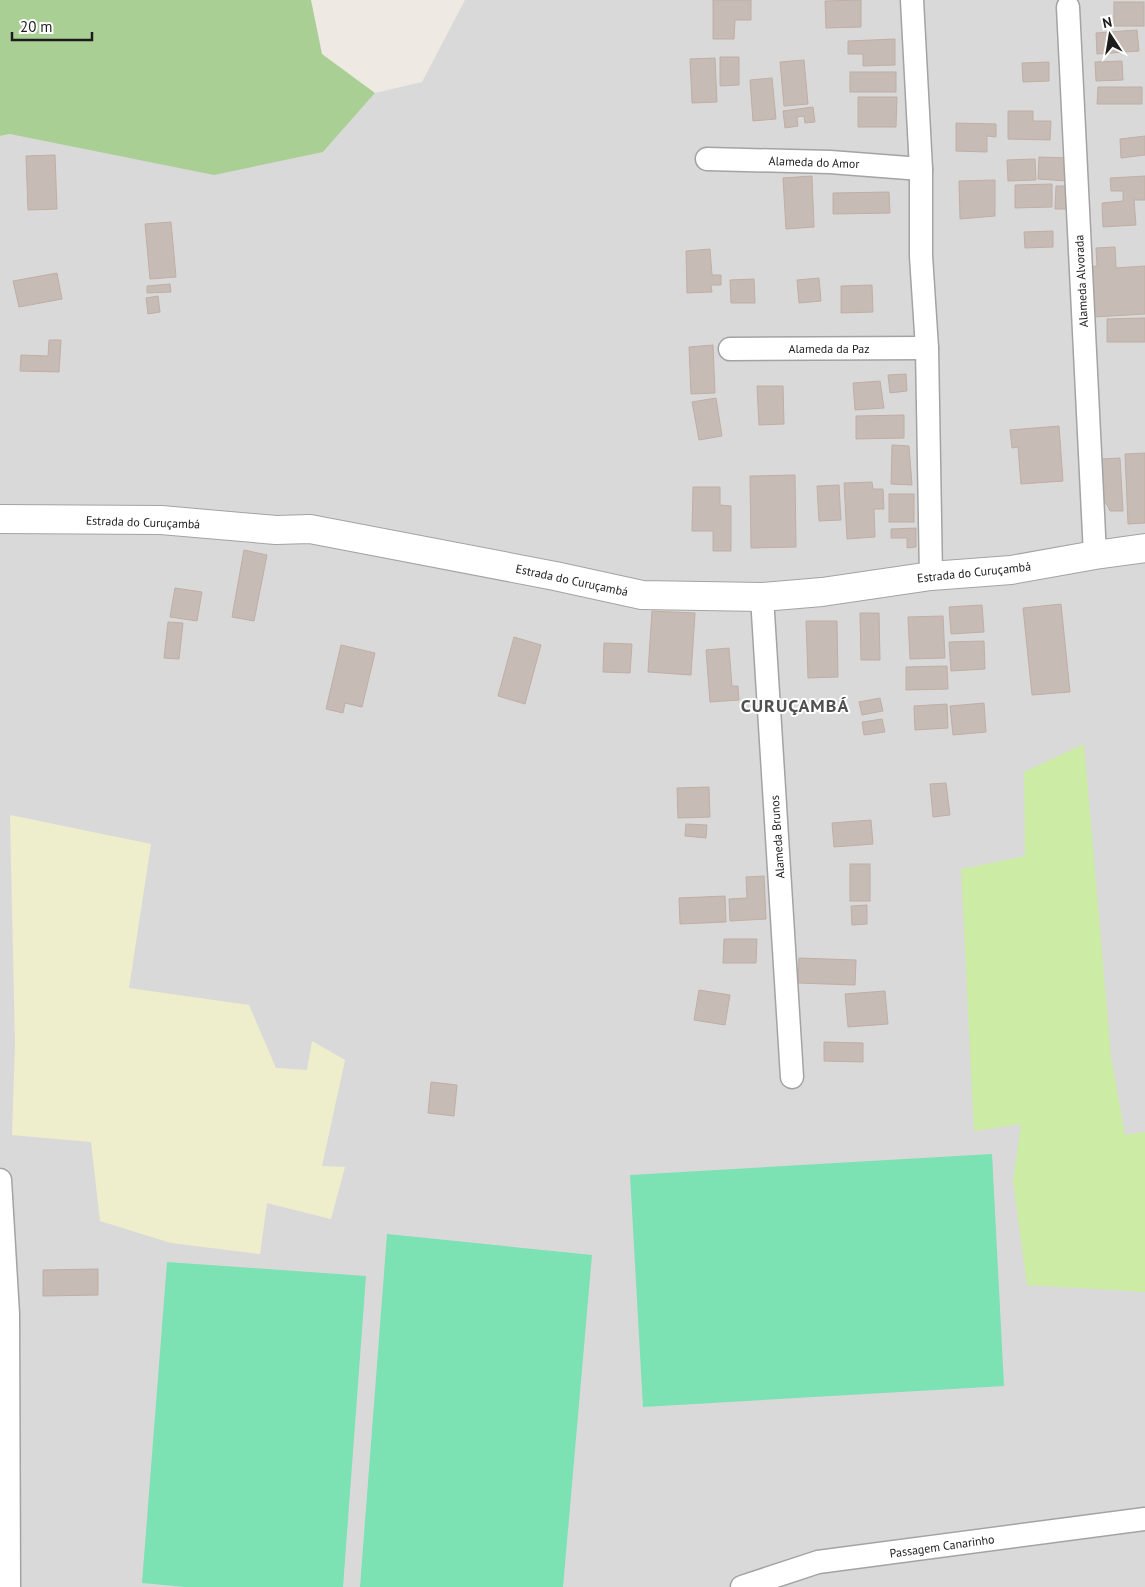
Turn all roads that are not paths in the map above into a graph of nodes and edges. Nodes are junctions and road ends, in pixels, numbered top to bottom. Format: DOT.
graph roads {
  1 [pos="912,0"];
  2 [pos="1068,7"];
  3 [pos="707,159"];
  4 [pos="921,168"];
  5 [pos="730,348"];
  6 [pos="927,348"];
  7 [pos="0,519"];
  8 [pos="1145,548"];
  9 [pos="1095,555"];
  10 [pos="931,576"];
  11 [pos="762,597"];
  12 [pos="792,1077"];
  13 [pos="0,1180"];
  14 [pos="1145,1519"];
  15 [pos="9,1587"];
  16 [pos="742,1587"];
  1 -- 4 [label="street"];
  2 -- 9 [label="street, Alameda Alvorada"];
  3 -- 4 [label="street, Alameda do Amor"];
  4 -- 6 [label="street"];
  5 -- 6 [label="street, Alameda da Paz"];
  6 -- 10 [label="street"];
  7 -- 11 [label="street, Estrada do Curuçambá"];
  8 -- 9 [label="street, Estrada do Curuçambá"];
  9 -- 10 [label="street, Estrada do Curuçambá"];
  10 -- 11 [label="street, Estrada do Curuçambá"];
  11 -- 12 [label="street, Alameda Brunos"];
  13 -- 15 [label="street"];
  14 -- 16 [label="street, Passagem Canarinho"];
}
